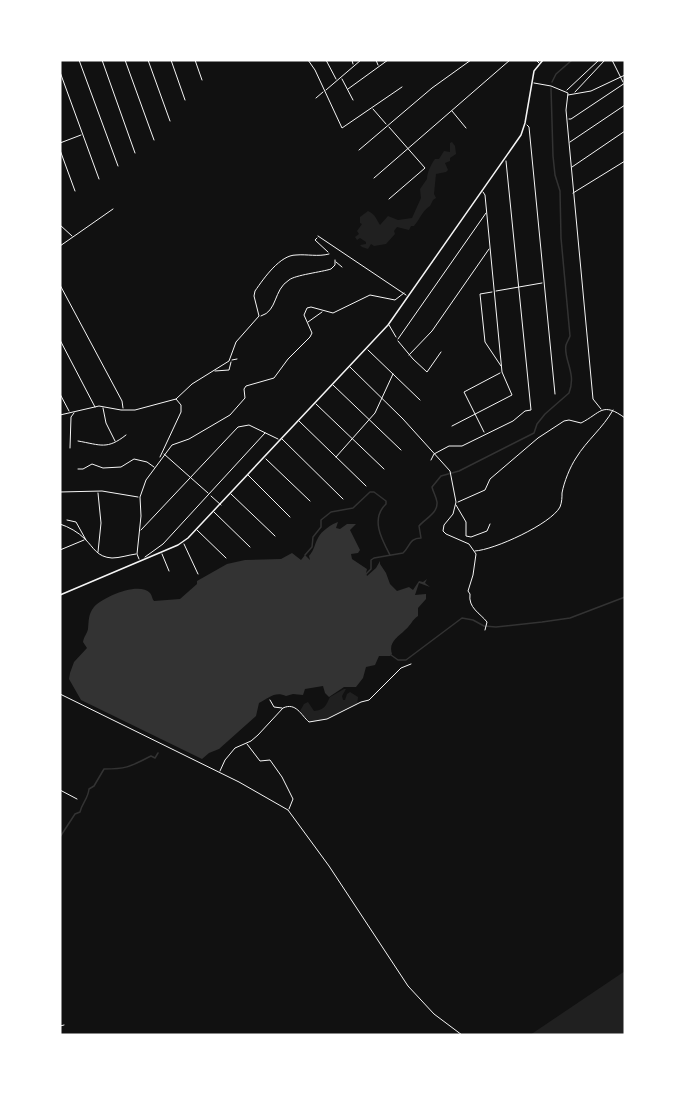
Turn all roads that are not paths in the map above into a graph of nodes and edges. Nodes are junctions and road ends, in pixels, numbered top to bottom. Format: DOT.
graph roads {
  1 [pos="79,60"];
  2 [pos="102,60"];
  3 [pos="125,60"];
  4 [pos="148,60"];
  5 [pos="171,60"];
  6 [pos="195,60"];
  7 [pos="308,60"];
  8 [pos="326,60"];
  9 [pos="352,60"];
  10 [pos="361,60"];
  11 [pos="376,60"];
  12 [pos="388,60"];
  13 [pos="471,60"];
  14 [pos="510,60"];
  15 [pos="536,60"];
  16 [pos="543,60"];
  17 [pos="599,60"];
  18 [pos="605,60"];
  19 [pos="612,60"];
  20 [pos="539,63"];
  21 [pos="354,66"];
  22 [pos="379,66"];
  23 [pos="60,72"];
  24 [pos="625,75"];
  25 [pos="341,77"];
  26 [pos="621,77"];
  27 [pos="202,81"];
  28 [pos="337,81"];
  29 [pos="532,83"];
  30 [pos="624,83"];
  31 [pos="402,87"];
  32 [pos="625,87"];
  33 [pos="348,89"];
  34 [pos="325,91"];
  35 [pos="566,91"];
  36 [pos="574,93"];
  37 [pos="568,95"];
  38 [pos="316,98"];
  39 [pos="185,100"];
  40 [pos="352,100"];
  41 [pos="625,105"];
  42 [pos="372,107"];
  43 [pos="452,111"];
  44 [pos="567,118"];
  45 [pos="170,121"];
  46 [pos="388,125"];
  47 [pos="525,125"];
  48 [pos="466,128"];
  49 [pos="625,131"];
  50 [pos="83,135"];
  51 [pos="154,140"];
  52 [pos="569,142"];
  53 [pos="60,143"];
  54 [pos="408,149"];
  55 [pos="60,150"];
  56 [pos="359,150"];
  57 [pos="135,153"];
  58 [pos="505,159"];
  59 [pos="625,161"];
  60 [pos="118,166"];
  61 [pos="571,169"];
  62 [pos="374,178"];
  63 [pos="99,180"];
  64 [pos="75,191"];
  65 [pos="483,192"];
  66 [pos="573,193"];
  67 [pos="389,199"];
  68 [pos="113,209"];
  69 [pos="487,213"];
  70 [pos="60,225"];
  71 [pos="73,237"];
  72 [pos="60,246"];
  73 [pos="490,248"];
  74 [pos="329,254"];
  75 [pos="335,260"];
  76 [pos="342,267"];
  77 [pos="544,283"];
  78 [pos="60,285"];
  79 [pos="519,287"];
  80 [pos="494,292"];
  81 [pos="404,293"];
  82 [pos="408,296"];
  83 [pos="323,311"];
  84 [pos="259,315"];
  85 [pos="307,322"];
  86 [pos="388,325"];
  87 [pos="398,339"];
  88 [pos="60,340"];
  89 [pos="366,349"];
  90 [pos="441,352"];
  91 [pos="409,355"];
  92 [pos="230,359"];
  93 [pos="237,359"];
  94 [pos="350,366"];
  95 [pos="502,366"];
  96 [pos="213,371"];
  97 [pos="502,372"];
  98 [pos="393,374"];
  99 [pos="332,385"];
  100 [pos="60,394"];
  101 [pos="555,394"];
  102 [pos="382,398"];
  103 [pos="176,399"];
  104 [pos="420,400"];
  105 [pos="315,403"];
  106 [pos="103,406"];
  107 [pos="95,407"];
  108 [pos="601,409"];
  109 [pos="123,410"];
  110 [pos="612,410"];
  111 [pos="75,412"];
  112 [pos="70,413"];
  113 [pos="475,414"];
  114 [pos="60,415"];
  115 [pos="625,418"];
  116 [pos="369,420"];
  117 [pos="299,421"];
  118 [pos="452,426"];
  119 [pos="267,432"];
  120 [pos="485,434"];
  121 [pos="126,435"];
  122 [pos="352,439"];
  123 [pos="281,440"];
  124 [pos="78,441"];
  125 [pos="116,442"];
  126 [pos="70,448"];
  127 [pos="401,450"];
  128 [pos="164,454"];
  129 [pos="435,454"];
  130 [pos="265,457"];
  131 [pos="336,458"];
  132 [pos="160,459"];
  133 [pos="431,460"];
  134 [pos="78,469"];
  135 [pos="155,469"];
  136 [pos="384,469"];
  137 [pos="248,476"];
  138 [pos="191,477"];
  139 [pos="366,486"];
  140 [pos="98,491"];
  141 [pos="60,492"];
  142 [pos="209,494"];
  143 [pos="231,494"];
  144 [pos="140,497"];
  145 [pos="343,498"];
  146 [pos="310,501"];
  147 [pos="456,502"];
  148 [pos="221,504"];
  149 [pos="214,512"];
  150 [pos="290,517"];
  151 [pos="67,520"];
  152 [pos="60,524"];
  153 [pos="490,524"];
  154 [pos="197,530"];
  155 [pos="140,532"];
  156 [pos="274,536"];
  157 [pos="86,541"];
  158 [pos="183,542"];
  159 [pos="250,547"];
  160 [pos="60,550"];
  161 [pos="475,551"];
  162 [pos="161,552"];
  163 [pos="98,554"];
  164 [pos="137,554"];
  165 [pos="226,558"];
  166 [pos="146,559"];
  167 [pos="140,561"];
  168 [pos="169,571"];
  169 [pos="198,574"];
  170 [pos="60,595"];
  171 [pos="485,630"];
  172 [pos="411,664"];
  173 [pos="60,694"];
  174 [pos="270,700"];
  175 [pos="284,708"];
  176 [pos="246,742"];
  177 [pos="220,773"];
  178 [pos="60,791"];
  179 [pos="77,799"];
  180 [pos="288,810"];
  181 [pos="64,1025"];
  182 [pos="60,1026"];
  183 [pos="462,1035"];
  1 -- 60 [label="street"];
  2 -- 57 [label="street"];
  3 -- 51 [label="street"];
  4 -- 45 [label="street"];
  5 -- 39 [label="street"];
  6 -- 27 [label="street"];
  7 -- 34 [label="street"];
  8 -- 28 [label="street"];
  9 -- 21 [label="street"];
  10 -- 21 [label="street"];
  11 -- 22 [label="street"];
  12 -- 22 [label="street"];
  13 -- 46 [label="street"];
  14 -- 43 [label="street"];
  15 -- 20 [label="street"];
  16 -- 20 [label="main road"];
  17 -- 35 [label="street"];
  18 -- 36 [label="street"];
  19 -- 26 [label="street"];
  20 -- 29 [label="main road"];
  21 -- 25 [label="street"];
  22 -- 33 [label="street"];
  23 -- 50 [label="street"];
  24 -- 26 [label="street"];
  25 -- 28 [label="street"];
  25 -- 33 [label="street"];
  26 -- 30 [label="street"];
  26 -- 36 [label="street"];
  28 -- 34 [label="street"];
  29 -- 35 [label="street"];
  29 -- 47 [label="main road"];
  30 -- 32 [label="street"];
  30 -- 44 [label="street"];
  31 -- 42 [label="street"];
  33 -- 40 [label="street"];
  34 -- 38 [label="street"];
  34 -- 42 [label="street"];
  35 -- 37 [label="street"];
  36 -- 37 [label="street"];
  37 -- 44 [label="street"];
  41 -- 52 [label="street"];
  42 -- 46 [label="street"];
  43 -- 48 [label="street"];
  43 -- 54 [label="street"];
  44 -- 52 [label="street"];
  46 -- 54 [label="street"];
  46 -- 56 [label="street"];
  47 -- 58 [label="main road"];
  47 -- 77 [label="street"];
  49 -- 61 [label="street"];
  50 -- 53 [label="street"];
  50 -- 63 [label="street"];
  52 -- 61 [label="street"];
  54 -- 62 [label="street"];
  54 -- 67 [label="street"];
  55 -- 64 [label="street"];
  58 -- 65 [label="main road"];
  58 -- 79 [label="street"];
  59 -- 66 [label="street"];
  61 -- 66 [label="street"];
  65 -- 69 [label="street"];
  65 -- 82 [label="main road"];
  66 -- 108 [label="street"];
  68 -- 71 [label="street"];
  69 -- 73 [label="street"];
  69 -- 87 [label="street"];
  70 -- 71 [label="street"];
  71 -- 72 [label="street"];
  73 -- 80 [label="street"];
  73 -- 91 [label="street"];
  74 -- 75 [label="street"];
  74 -- 81 [label="street"];
  74 -- 84 [label="street"];
  75 -- 76 [label="street"];
  75 -- 84 [label="street"];
  77 -- 79 [label="street"];
  77 -- 101 [label="street"];
  78 -- 109 [label="street"];
  79 -- 80 [label="street"];
  79 -- 120 [label="street"];
  80 -- 95 [label="street"];
  80 -- 95 [label="street"];
  81 -- 82 [label="street"];
  81 -- 83 [label="street"];
  82 -- 86 [label="main road"];
  83 -- 85 [label="street"];
  83 -- 85 [label="street"];
  84 -- 92 [label="street"];
  85 -- 128 [label="street"];
  86 -- 87 [label="street"];
  86 -- 89 [label="main road"];
  87 -- 91 [label="street"];
  88 -- 107 [label="street"];
  89 -- 94 [label="main road"];
  89 -- 98 [label="street"];
  90 -- 91 [label="street"];
  92 -- 93 [label="street"];
  92 -- 96 [label="street"];
  92 -- 96 [label="street"];
  94 -- 99 [label="main road"];
  94 -- 102 [label="street"];
  95 -- 97 [label="street"];
  96 -- 103 [label="street"];
  97 -- 113 [label="street"];
  97 -- 113 [label="street"];
  98 -- 102 [label="street"];
  98 -- 104 [label="street"];
  99 -- 105 [label="main road"];
  99 -- 116 [label="street"];
  100 -- 112 [label="street"];
  102 -- 116 [label="street"];
  102 -- 129 [label="street"];
  103 -- 109 [label="street"];
  103 -- 132 [label="street"];
  105 -- 117 [label="main road"];
  105 -- 122 [label="street"];
  106 -- 107 [label="street"];
  106 -- 109 [label="street"];
  106 -- 125 [label="street"];
  107 -- 111 [label="street"];
  108 -- 110 [label="street"];
  108 -- 147 [label="street"];
  110 -- 115 [label="street"];
  110 -- 161 [label="street"];
  111 -- 112 [label="street"];
  111 -- 126 [label="street"];
  112 -- 114 [label="street"];
  113 -- 118 [label="street"];
  113 -- 120 [label="street"];
  116 -- 122 [label="street"];
  116 -- 127 [label="street"];
  117 -- 123 [label="main road"];
  117 -- 131 [label="street"];
  119 -- 123 [label="street"];
  119 -- 138 [label="street"];
  119 -- 142 [label="street"];
  120 -- 129 [label="street"];
  121 -- 125 [label="street"];
  122 -- 131 [label="street"];
  122 -- 136 [label="street"];
  123 -- 130 [label="main road"];
  123 -- 145 [label="street"];
  124 -- 125 [label="street"];
  128 -- 132 [label="street"];
  128 -- 138 [label="street"];
  129 -- 133 [label="street"];
  129 -- 147 [label="street"];
  130 -- 137 [label="main road"];
  130 -- 146 [label="street"];
  131 -- 139 [label="street"];
  132 -- 135 [label="street"];
  134 -- 135 [label="street"];
  135 -- 144 [label="street"];
  137 -- 143 [label="main road"];
  137 -- 150 [label="street"];
  138 -- 142 [label="street"];
  138 -- 155 [label="street"];
  140 -- 141 [label="street"];
  140 -- 144 [label="street"];
  140 -- 163 [label="street"];
  142 -- 148 [label="street"];
  142 -- 166 [label="street"];
  143 -- 148 [label="main road"];
  143 -- 156 [label="street"];
  144 -- 155 [label="street"];
  147 -- 153 [label="street"];
  147 -- 161 [label="street"];
  148 -- 149 [label="main road"];
  149 -- 154 [label="main road"];
  149 -- 159 [label="street"];
  151 -- 157 [label="street"];
  152 -- 157 [label="street"];
  154 -- 158 [label="main road"];
  154 -- 165 [label="street"];
  155 -- 164 [label="street"];
  157 -- 160 [label="street"];
  157 -- 163 [label="street"];
  158 -- 162 [label="main road"];
  158 -- 169 [label="street"];
  161 -- 171 [label="street"];
  162 -- 166 [label="main road"];
  162 -- 168 [label="street"];
  163 -- 164 [label="street"];
  164 -- 167 [label="street"];
  166 -- 167 [label="main road"];
  167 -- 170 [label="main road"];
  172 -- 175 [label="street"];
  173 -- 177 [label="street"];
  174 -- 175 [label="street"];
  175 -- 176 [label="street"];
  176 -- 177 [label="street"];
  176 -- 180 [label="street"];
  177 -- 180 [label="street"];
  178 -- 179 [label="street"];
  180 -- 183 [label="street"];
  181 -- 182 [label="street"];
}
